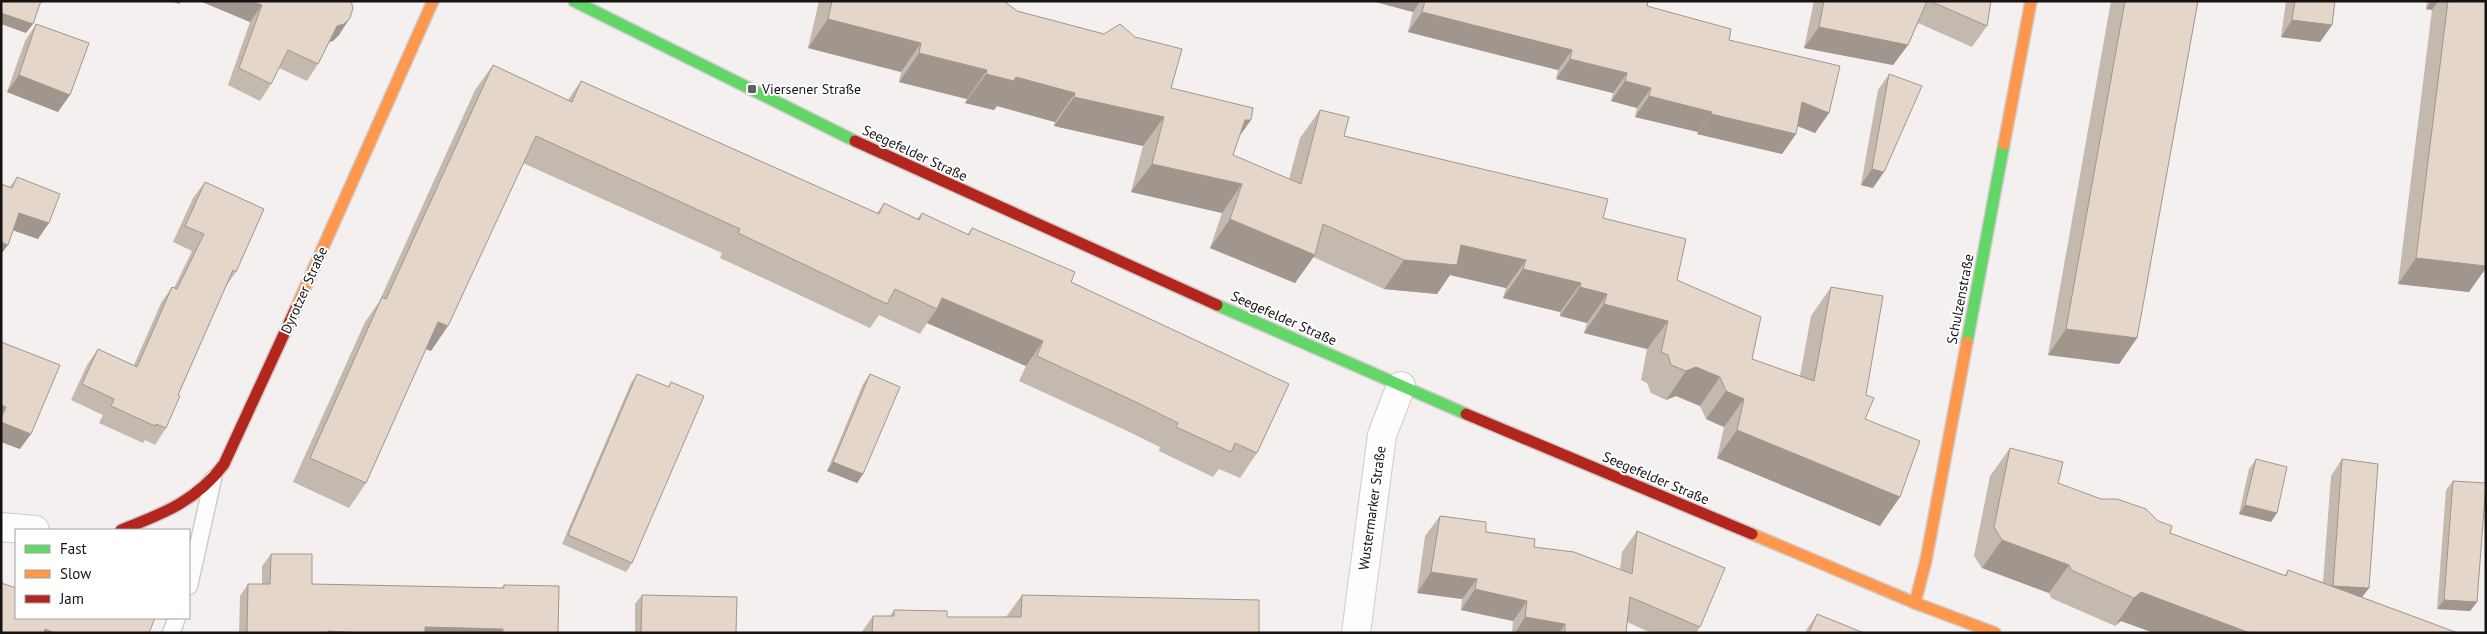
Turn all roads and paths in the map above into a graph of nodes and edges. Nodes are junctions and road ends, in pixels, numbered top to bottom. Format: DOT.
graph roads {
  1 [pos="433,1"];
  2 [pos="574,1"];
  3 [pos="2031,1"];
  4 [pos="1401,386"];
  5 [pos="213,479"];
  6 [pos="1,527"];
  7 [pos="24,529"];
  8 [pos="124,529"];
  9 [pos="190,582"];
  10 [pos="1916,603"];
  11 [pos="177,619"];
  12 [pos="171,633"];
  13 [pos="1356,633"];
  14 [pos="1995,633"];
  1 -- 5 [label="street, Dyrotzer Straße"];
  2 -- 4 [label="street, Seegefelder Straße"];
  3 -- 10 [label="street, Schulzenstraße"];
  4 -- 10 [label="street, Seegefelder Straße"];
  4 -- 13 [label="street, Wustermarker Straße"];
  5 -- 8 [label="street, Dyrotzer Straße"];
  5 -- 9 [label="lane"];
  6 -- 7 [label="street"];
  10 -- 14 [label="street, Seegefelder Straße"];
  11 -- 12 [label="lane"];
}
